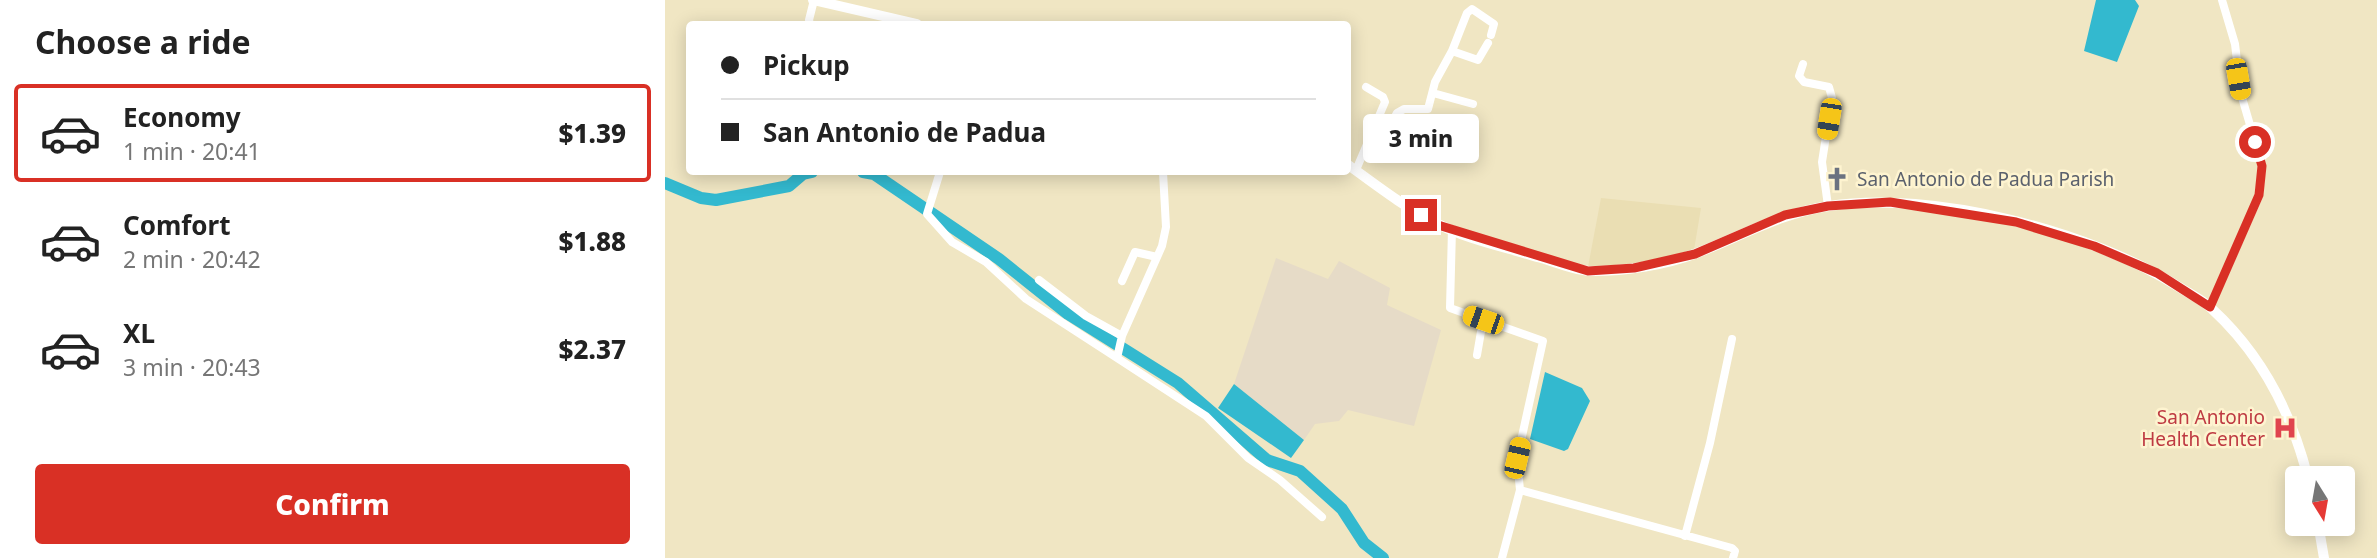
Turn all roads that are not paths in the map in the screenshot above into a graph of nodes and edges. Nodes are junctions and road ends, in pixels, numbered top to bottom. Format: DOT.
graph roads {
  1 [pos="814,0"];
  2 [pos="2222,0"];
  3 [pos="810,21"];
  4 [pos="904,21"];
  5 [pos="1452,51"];
  6 [pos="1803,64"];
  7 [pos="1366,87"];
  8 [pos="1433,93"];
  9 [pos="1473,104"];
  10 [pos="1386,134"];
  11 [pos="1368,142"];
  12 [pos="1429,146"];
  13 [pos="1352,167"];
  14 [pos="939,175"];
  15 [pos="1163,175"];
  16 [pos="1828,206"];
  17 [pos="1452,229"];
  18 [pos="1157,257"];
  19 [pos="1039,280"];
  20 [pos="1122,281"];
  21 [pos="2210,307"];
  22 [pos="1483,320"];
  23 [pos="1122,339"];
  24 [pos="1732,339"];
  25 [pos="1477,355"];
  26 [pos="1118,356"];
  27 [pos="2304,466"];
  28 [pos="1520,490"];
  29 [pos="1322,517"];
  30 [pos="1685,536"];
  31 [pos="2321,536"];
  32 [pos="1502,558"];
  33 [pos="1733,558"];
  34 [pos="2325,558"];
  1 -- 3 [label="street"];
  1 -- 4 [label="street"];
  2 -- 21 [label="street"];
  5 -- 5 [label="street"];
  5 -- 8 [label="street"];
  6 -- 16 [label="street"];
  7 -- 11 [label="street"];
  8 -- 9 [label="street"];
  8 -- 10 [label="street"];
  10 -- 11 [label="street"];
  10 -- 12 [label="street"];
  11 -- 13 [label="street"];
  13 -- 17 [label="street"];
  14 -- 26 [label="street"];
  15 -- 18 [label="street"];
  16 -- 17 [label="street"];
  16 -- 21 [label="street"];
  17 -- 22 [label="street"];
  18 -- 20 [label="street"];
  18 -- 23 [label="street"];
  19 -- 23 [label="street"];
  21 -- 27 [label="street"];
  22 -- 25 [label="street"];
  22 -- 28 [label="street"];
  23 -- 26 [label="street"];
  24 -- 30 [label="street"];
  26 -- 29 [label="street"];
  28 -- 30 [label="street"];
  28 -- 32 [label="street"];
  30 -- 33 [label="street"];
  31 -- 34 [label="street"];
}
